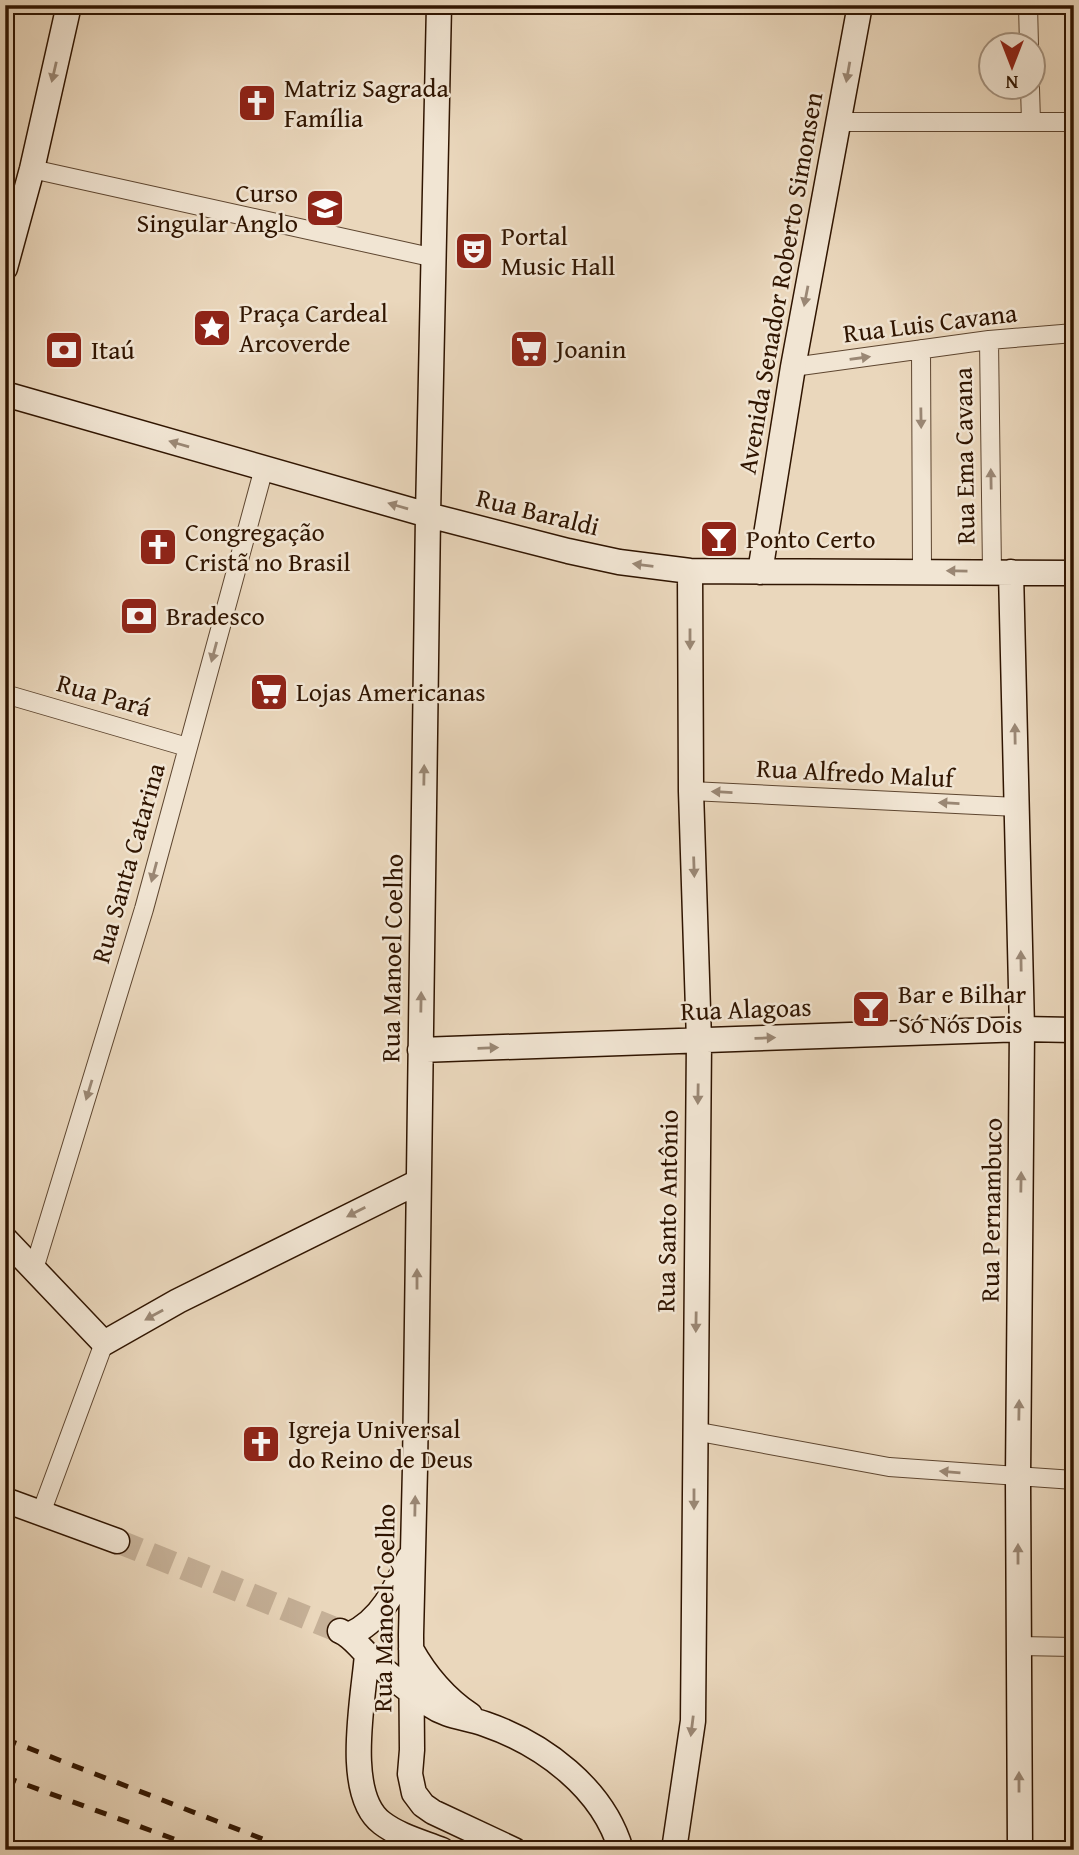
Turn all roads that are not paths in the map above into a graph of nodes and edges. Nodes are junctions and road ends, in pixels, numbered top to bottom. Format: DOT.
graph roads {
  1 [pos="69,5"];
  2 [pos="439,5"];
  3 [pos="860,5"];
  4 [pos="1028,5"];
  5 [pos="1029,32"];
  6 [pos="1030,102"];
  7 [pos="839,122"];
  8 [pos="1031,122"];
  9 [pos="1074,122"];
  10 [pos="32,169"];
  11 [pos="435,258"];
  12 [pos="5,268"];
  13 [pos="1074,333"];
  14 [pos="989,340"];
  15 [pos="921,349"];
  16 [pos="793,367"];
  17 [pos="5,394"];
  18 [pos="264,468"];
  19 [pos="428,515"];
  20 [pos="690,571"];
  21 [pos="922,571"];
  22 [pos="760,572"];
  23 [pos="1002,572"];
  24 [pos="1074,573"];
  25 [pos="5,694"];
  26 [pos="187,747"];
  27 [pos="691,791"];
  28 [pos="1017,807"];
  29 [pos="1023,1029"];
  30 [pos="1074,1030"];
  31 [pos="699,1041"];
  32 [pos="420,1051"];
  33 [pos="418,1182"];
  34 [pos="5,1239"];
  35 [pos="34,1269"];
  36 [pos="104,1343"];
  37 [pos="694,1431"];
  38 [pos="1018,1478"];
  39 [pos="1074,1480"];
  40 [pos="5,1500"];
  41 [pos="41,1513"];
  42 [pos="117,1541"];
  43 [pos="414,1547"];
  44 [pos="1019,1646"];
  45 [pos="1074,1647"];
  46 [pos="411,1648"];
  47 [pos="367,1654"];
  48 [pos="410,1690"];
  49 [pos="457,1718"];
  50 [pos="482,1723"];
  51 [pos="412,1750"];
  52 [pos="672,1847"];
  53 [pos="442,1850"];
  54 [pos="514,1850"];
  55 [pos="621,1850"];
  56 [pos="1020,1850"];
  1 -- 10 [label="street, one-way"];
  2 -- 11 [label="street, Rua Manoel Coelho"];
  3 -- 7 [label="street, Avenida Senador Roberto Simonsen, one-way"];
  4 -- 5 [label="street"];
  6 -- 8 [label="street"];
  7 -- 8 [label="street"];
  7 -- 16 [label="street, Avenida Senador Roberto Simonsen, one-way"];
  8 -- 9 [label="street"];
  10 -- 11 [label="street"];
  10 -- 12 [label="street"];
  11 -- 19 [label="street, Rua Manoel Coelho"];
  13 -- 14 [label="street, Rua Luis Cavana"];
  14 -- 15 [label="street, Rua Luis Cavana"];
  23 -- 14 [label="street, Rua Ema Cavana, one-way"];
  16 -- 15 [label="street, Rua Luis Cavana, one-way"];
  15 -- 21 [label="street, one-way"];
  16 -- 22 [label="street, Avenida Senador Roberto Simonsen"];
  18 -- 17 [label="street, Rua Baraldi, one-way"];
  19 -- 18 [label="street, Rua Baraldi, one-way"];
  18 -- 26 [label="street, Rua Santa Catarina, one-way"];
  20 -- 19 [label="street, Rua Baraldi, one-way"];
  32 -- 19 [label="street, Rua Manoel Coelho, one-way"];
  20 -- 22 [label="street, Rua Baraldi"];
  20 -- 27 [label="street, Rua Santo Antônio, one-way"];
  21 -- 22 [label="street, Rua Baraldi"];
  23 -- 21 [label="street, Rua Baraldi, one-way"];
  23 -- 24 [label="street, Rua Baraldi"];
  28 -- 23 [label="street, Rua Pernambuco, one-way"];
  25 -- 26 [label="street, Rua Pará"];
  26 -- 35 [label="street, Rua Santa Catarina, one-way"];
  28 -- 27 [label="street, Rua Alfredo Maluf, one-way"];
  27 -- 31 [label="street, Rua Santo Antônio, one-way"];
  29 -- 28 [label="street, Rua Pernambuco, one-way"];
  29 -- 30 [label="street, Rua Alagoas"];
  31 -- 29 [label="street, Rua Alagoas, one-way"];
  38 -- 29 [label="street, Rua Pernambuco, one-way"];
  32 -- 31 [label="street, Rua Alagoas, one-way"];
  31 -- 37 [label="street, Rua Santo Antônio, one-way"];
  32 -- 33 [label="street, Rua Manoel Coelho"];
  33 -- 36 [label="street, one-way"];
  43 -- 33 [label="street, Rua Manoel Coelho, one-way"];
  34 -- 35 [label="street"];
  35 -- 36 [label="street"];
  36 -- 41 [label="street"];
  38 -- 37 [label="street, one-way"];
  37 -- 52 [label="street, Rua Santo Antônio, one-way"];
  38 -- 39 [label="street"];
  44 -- 38 [label="street, Rua Pernambuco, one-way"];
  40 -- 41 [label="street"];
  41 -- 42 [label="street"];
  43 -- 46 [label="street, Rua Manoel Coelho"];
  43 -- 47 [label="street"];
  44 -- 45 [label="street"];
  56 -- 44 [label="street, Rua Pernambuco, one-way"];
  46 -- 48 [label="street, Rua Manoel Coelho"];
  46 -- 50 [label="street"];
  47 -- 48 [label="street"];
  47 -- 53 [label="street"];
  48 -- 49 [label="street"];
  48 -- 51 [label="street, Rua Manoel Coelho"];
  49 -- 50 [label="street"];
  49 -- 51 [label="street"];
  50 -- 55 [label="street"];
  51 -- 54 [label="street, Rua Manoel Coelho"];
}
